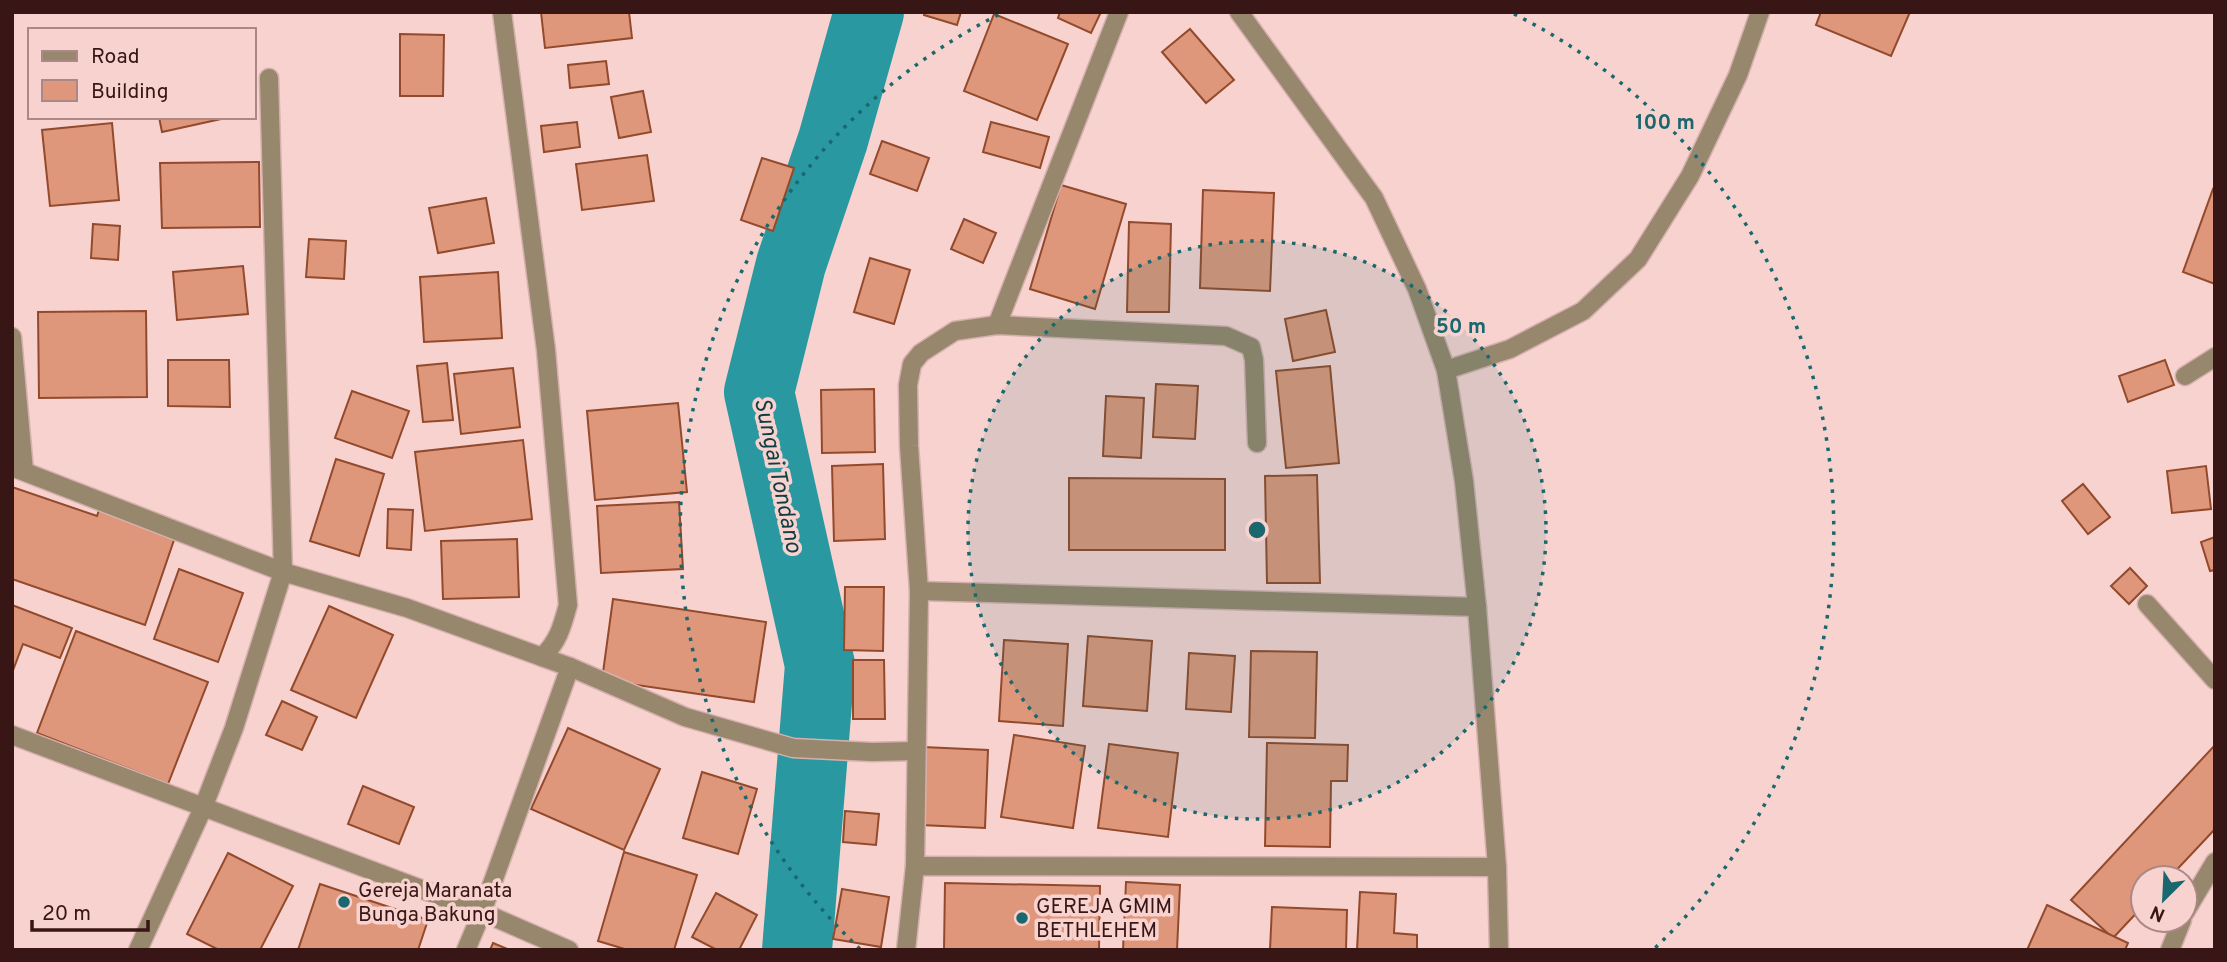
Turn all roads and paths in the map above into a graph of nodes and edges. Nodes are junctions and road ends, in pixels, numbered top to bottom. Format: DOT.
graph roads {
  1 [pos="502,12"];
  2 [pos="1119,12"];
  3 [pos="1240,12"];
  4 [pos="1760,12"];
  5 [pos="269,78"];
  6 [pos="997,325"];
  7 [pos="12,337"];
  8 [pos="2215,357"];
  9 [pos="1446,370"];
  10 [pos="2185,376"];
  11 [pos="1256,443"];
  12 [pos="18,469"];
  13 [pos="284,572"];
  14 [pos="919,592"];
  15 [pos="2147,604"];
  16 [pos="1477,607"];
  17 [pos="542,657"];
  18 [pos="570,667"];
  19 [pos="2215,680"];
  20 [pos="12,735"];
  21 [pos="916,751"];
  22 [pos="203,808"];
  23 [pos="2215,862"];
  24 [pos="915,866"];
  25 [pos="1497,867"];
  26 [pos="2199,889"];
  27 [pos="482,912"];
  28 [pos="138,950"];
  29 [pos="466,950"];
  30 [pos="569,950"];
  31 [pos="906,950"];
  32 [pos="1499,950"];
  1 -- 17 [label="street"];
  2 -- 6 [label="street"];
  3 -- 9 [label="street"];
  4 -- 9 [label="street"];
  5 -- 13 [label="street"];
  6 -- 11 [label="street"];
  6 -- 14 [label="street"];
  7 -- 12 [label="street"];
  8 -- 10 [label="street"];
  9 -- 16 [label="street"];
  12 -- 13 [label="street"];
  13 -- 17 [label="street"];
  13 -- 22 [label="street"];
  14 -- 16 [label="street"];
  14 -- 21 [label="street"];
  15 -- 19 [label="street"];
  16 -- 25 [label="street"];
  17 -- 18 [label="street"];
  18 -- 21 [label="street"];
  18 -- 27 [label="street"];
  20 -- 22 [label="street"];
  21 -- 24 [label="street"];
  22 -- 27 [label="street"];
  22 -- 28 [label="street"];
  23 -- 26 [label="street"];
  24 -- 25 [label="street"];
  24 -- 31 [label="street"];
  25 -- 32 [label="street"];
  27 -- 29 [label="street"];
  27 -- 30 [label="street"];
}
